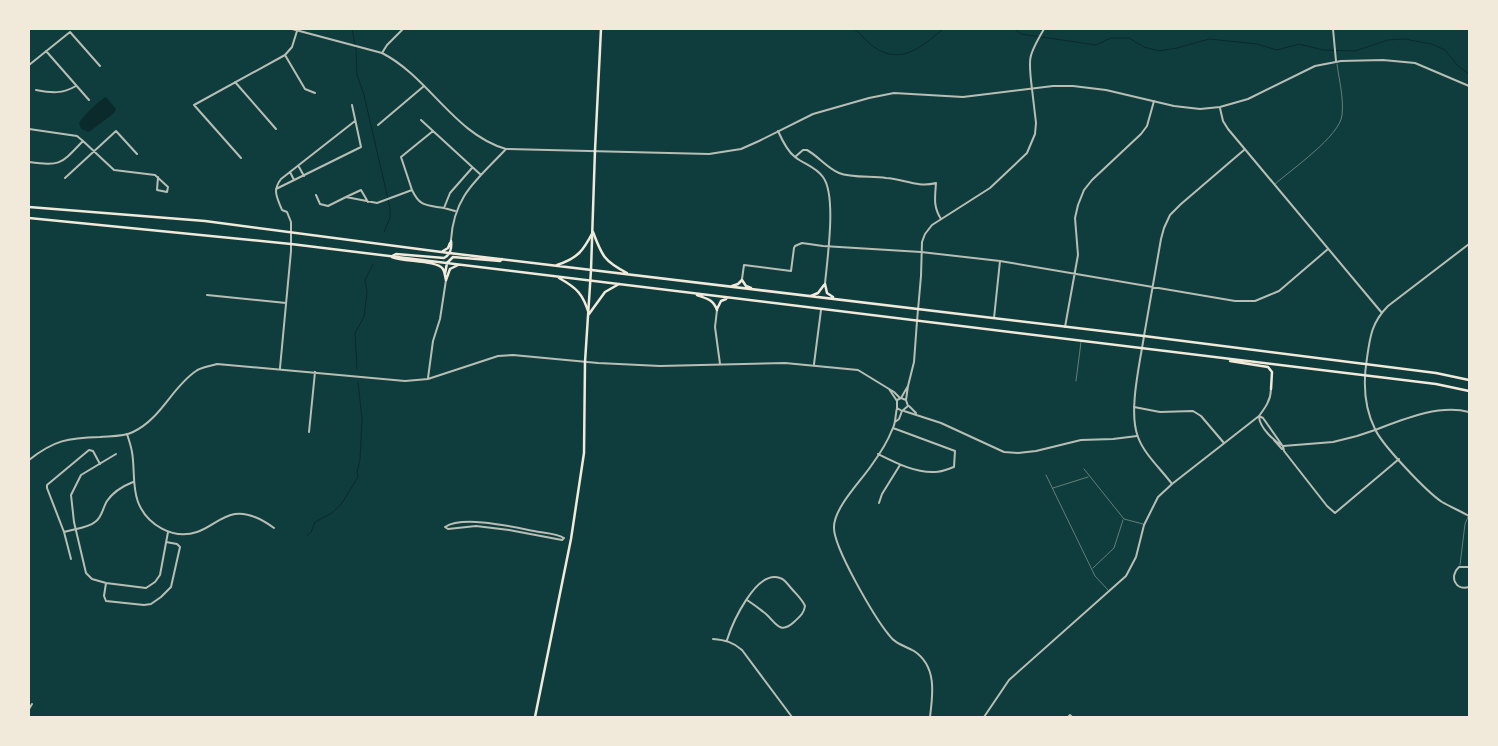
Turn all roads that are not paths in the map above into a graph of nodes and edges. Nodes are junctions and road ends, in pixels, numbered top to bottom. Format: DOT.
graph roads {
  1 [pos="292,29"];
  2 [pos="403,29"];
  3 [pos="601,29"];
  4 [pos="1044,29"];
  5 [pos="1333,29"];
  6 [pos="297,30"];
  7 [pos="46,51"];
  8 [pos="382,53"];
  9 [pos="285,56"];
  10 [pos="1336,62"];
  11 [pos="29,65"];
  12 [pos="100,66"];
  13 [pos="235,82"];
  14 [pos="76,86"];
  15 [pos="424,86"];
  16 [pos="1469,86"];
  17 [pos="1032,89"];
  18 [pos="36,90"];
  19 [pos="314,93"];
  20 [pos="89,100"];
  21 [pos="1154,102"];
  22 [pos="352,105"];
  23 [pos="1220,107"];
  24 [pos="421,120"];
  25 [pos="355,121"];
  26 [pos="378,125"];
  27 [pos="29,129"];
  28 [pos="276,129"];
  29 [pos="433,131"];
  30 [pos="778,131"];
  31 [pos="83,142"];
  32 [pos="506,149"];
  33 [pos="595,150"];
  34 [pos="1244,150"];
  35 [pos="93,152"];
  36 [pos="136,154"];
  37 [pos="795,157"];
  38 [pos="241,158"];
  39 [pos="29,162"];
  40 [pos="298,166"];
  41 [pos="472,168"];
  42 [pos="290,172"];
  43 [pos="304,176"];
  44 [pos="481,176"];
  45 [pos="158,177"];
  46 [pos="65,178"];
  47 [pos="294,180"];
  48 [pos="1274,185"];
  49 [pos="276,189"];
  50 [pos="412,190"];
  51 [pos="316,195"];
  52 [pos="346,197"];
  53 [pos="368,202"];
  54 [pos="29,206"];
  55 [pos="444,208"];
  56 [pos="456,211"];
  57 [pos="29,218"];
  58 [pos="941,219"];
  59 [pos="291,232"];
  60 [pos="593,232"];
  61 [pos="450,241"];
  62 [pos="292,244"];
  63 [pos="1469,244"];
  64 [pos="829,246"];
  65 [pos="1328,249"];
  66 [pos="440,252"];
  67 [pos="921,252"];
  68 [pos="448,253"];
  69 [pos="391,256"];
  70 [pos="502,259"];
  71 [pos="1000,261"];
  72 [pos="447,263"];
  73 [pos="459,265"];
  74 [pos="555,265"];
  75 [pos="591,270"];
  76 [pos="1074,273"];
  77 [pos="445,274"];
  78 [pos="629,274"];
  79 [pos="558,277"];
  80 [pos="446,280"];
  81 [pos="742,280"];
  82 [pos="590,281"];
  83 [pos="619,284"];
  84 [pos="825,284"];
  85 [pos="729,286"];
  86 [pos="1152,286"];
  87 [pos="753,289"];
  88 [pos="690,293"];
  89 [pos="207,295"];
  90 [pos="810,296"];
  91 [pos="728,298"];
  92 [pos="837,299"];
  93 [pos="286,303"];
  94 [pos="821,309"];
  95 [pos="918,309"];
  96 [pos="717,310"];
  97 [pos="1382,313"];
  98 [pos="589,314"];
  99 [pos="994,318"];
  100 [pos="917,321"];
  101 [pos="1065,327"];
  102 [pos="1144,336"];
  103 [pos="1081,341"];
  104 [pos="1142,349"];
  105 [pos="1217,358"];
  106 [pos="585,362"];
  107 [pos="720,364"];
  108 [pos="814,364"];
  109 [pos="1366,364"];
  110 [pos="280,368"];
  111 [pos="315,372"];
  112 [pos="1365,375"];
  113 [pos="428,379"];
  114 [pos="1469,380"];
  115 [pos="1076,382"];
  116 [pos="908,386"];
  117 [pos="888,389"];
  118 [pos="1271,389"];
  119 [pos="1469,391"];
  120 [pos="901,398"];
  121 [pos="906,400"];
  122 [pos="896,401"];
  123 [pos="908,404"];
  124 [pos="1134,407"];
  125 [pos="897,408"];
  126 [pos="903,411"];
  127 [pos="1469,412"];
  128 [pos="918,415"];
  129 [pos="1259,416"];
  130 [pos="895,422"];
  131 [pos="1270,427"];
  132 [pos="893,428"];
  133 [pos="1266,430"];
  134 [pos="1375,430"];
  135 [pos="309,432"];
  136 [pos="127,434"];
  137 [pos="1138,436"];
  138 [pos="1271,436"];
  139 [pos="1224,443"];
  140 [pos="1283,446"];
  141 [pos="1284,451"];
  142 [pos="116,454"];
  143 [pos="878,454"];
  144 [pos="1399,458"];
  145 [pos="29,460"];
  146 [pos="100,464"];
  147 [pos="900,465"];
  148 [pos="1084,470"];
  149 [pos="1046,476"];
  150 [pos="1089,476"];
  151 [pos="134,482"];
  152 [pos="1172,484"];
  153 [pos="1052,489"];
  154 [pos="879,503"];
  155 [pos="1469,516"];
  156 [pos="1124,519"];
  157 [pos="1144,525"];
  158 [pos="445,527"];
  159 [pos="75,528"];
  160 [pos="274,528"];
  161 [pos="64,532"];
  162 [pos="168,532"];
  163 [pos="1469,540"];
  164 [pos="166,542"];
  165 [pos="71,559"];
  166 [pos="1459,567"];
  167 [pos="1469,567"];
  168 [pos="1092,569"];
  169 [pos="106,583"];
  170 [pos="1469,589"];
  171 [pos="1109,592"];
  172 [pos="747,600"];
  173 [pos="713,638"];
  174 [pos="727,640"];
  175 [pos="32,704"];
  176 [pos="29,709"];
  177 [pos="535,717"];
  178 [pos="792,717"];
  179 [pos="930,717"];
  180 [pos="984,717"];
  181 [pos="1068,717"];
  182 [pos="1072,717"];
  1 -- 6 [label="street"];
  2 -- 8 [label="street"];
  3 -- 33 [label="main road"];
  4 -- 17 [label="street"];
  5 -- 10 [label="street"];
  6 -- 8 [label="street"];
  6 -- 9 [label="street"];
  7 -- 11 [label="street"];
  7 -- 12 [label="street"];
  7 -- 14 [label="street"];
  8 -- 15 [label="street"];
  9 -- 13 [label="street"];
  9 -- 19 [label="street"];
  10 -- 16 [label="street"];
  10 -- 23 [label="street"];
  10 -- 48 [label="lane"];
  13 -- 28 [label="street"];
  13 -- 38 [label="street"];
  14 -- 18 [label="street"];
  14 -- 20 [label="street"];
  15 -- 26 [label="street"];
  15 -- 32 [label="street"];
  17 -- 21 [label="street"];
  17 -- 30 [label="street"];
  17 -- 58 [label="street"];
  21 -- 23 [label="street"];
  21 -- 76 [label="street"];
  22 -- 25 [label="street"];
  23 -- 34 [label="street"];
  24 -- 29 [label="street"];
  25 -- 40 [label="street"];
  25 -- 43 [label="street"];
  27 -- 31 [label="street"];
  29 -- 41 [label="street"];
  29 -- 50 [label="street"];
  30 -- 33 [label="street"];
  30 -- 37 [label="street"];
  31 -- 35 [label="street"];
  31 -- 39 [label="street"];
  32 -- 33 [label="street"];
  32 -- 44 [label="street"];
  33 -- 60 [label="main road"];
  34 -- 48 [label="street"];
  34 -- 86 [label="street"];
  35 -- 36 [label="street"];
  35 -- 45 [label="street"];
  35 -- 46 [label="street"];
  37 -- 58 [label="street"];
  37 -- 64 [label="street"];
  40 -- 42 [label="street"];
  40 -- 43 [label="street"];
  41 -- 44 [label="street"];
  41 -- 55 [label="street"];
  42 -- 47 [label="street"];
  42 -- 49 [label="street"];
  43 -- 47 [label="street"];
  44 -- 56 [label="street"];
  45 -- 45 [label="street"];
  47 -- 49 [label="street"];
  48 -- 65 [label="street"];
  49 -- 59 [label="street"];
  50 -- 53 [label="street"];
  50 -- 55 [label="street"];
  51 -- 52 [label="street"];
  52 -- 53 [label="street"];
  52 -- 53 [label="street"];
  54 -- 59 [label="main road"];
  55 -- 56 [label="street"];
  56 -- 61 [label="street"];
  57 -- 62 [label="main road"];
  58 -- 67 [label="street"];
  59 -- 62 [label="street"];
  59 -- 66 [label="main road"];
  60 -- 74 [label="main road"];
  60 -- 75 [label="main road"];
  60 -- 78 [label="main road"];
  61 -- 66 [label="main road"];
  61 -- 68 [label="main road"];
  62 -- 69 [label="main road"];
  62 -- 93 [label="street"];
  63 -- 97 [label="street"];
  64 -- 67 [label="street"];
  64 -- 81 [label="street"];
  64 -- 84 [label="street"];
  65 -- 86 [label="street"];
  65 -- 97 [label="street"];
  66 -- 68 [label="main road"];
  67 -- 71 [label="street"];
  67 -- 95 [label="street"];
  68 -- 69 [label="main road"];
  68 -- 70 [label="main road"];
  69 -- 72 [label="main road"];
  69 -- 77 [label="main road"];
  70 -- 72 [label="main road"];
  70 -- 74 [label="main road"];
  71 -- 76 [label="street"];
  71 -- 99 [label="street"];
  72 -- 73 [label="main road"];
  72 -- 77 [label="main road"];
  73 -- 79 [label="main road"];
  73 -- 80 [label="main road"];
  74 -- 75 [label="main road"];
  75 -- 78 [label="main road"];
  75 -- 82 [label="main road"];
  76 -- 86 [label="street"];
  76 -- 101 [label="street"];
  77 -- 80 [label="main road"];
  78 -- 85 [label="main road"];
  79 -- 82 [label="main road"];
  79 -- 98 [label="main road"];
  80 -- 113 [label="street"];
  81 -- 85 [label="main road"];
  81 -- 87 [label="main road"];
  82 -- 83 [label="main road"];
  82 -- 98 [label="main road"];
  83 -- 88 [label="main road"];
  83 -- 98 [label="main road"];
  84 -- 90 [label="main road"];
  84 -- 92 [label="main road"];
  85 -- 87 [label="main road"];
  86 -- 102 [label="street"];
  87 -- 90 [label="main road"];
  88 -- 91 [label="main road"];
  88 -- 96 [label="main road"];
  89 -- 93 [label="street"];
  90 -- 92 [label="main road"];
  91 -- 94 [label="main road"];
  91 -- 96 [label="main road"];
  92 -- 95 [label="main road"];
  93 -- 110 [label="street"];
  94 -- 100 [label="main road"];
  94 -- 108 [label="street"];
  95 -- 99 [label="main road"];
  95 -- 100 [label="street"];
  96 -- 107 [label="street"];
  97 -- 109 [label="street"];
  98 -- 106 [label="main road"];
  99 -- 101 [label="main road"];
  100 -- 103 [label="main road"];
  100 -- 116 [label="street"];
  101 -- 102 [label="main road"];
  102 -- 104 [label="street"];
  102 -- 109 [label="main road"];
  103 -- 104 [label="main road"];
  103 -- 115 [label="lane"];
  104 -- 105 [label="main road"];
  104 -- 124 [label="street"];
  105 -- 112 [label="main road"];
  105 -- 118 [label="main road"];
  106 -- 107 [label="street"];
  106 -- 113 [label="street"];
  106 -- 177 [label="main road"];
  107 -- 108 [label="street"];
  108 -- 117 [label="street"];
  109 -- 112 [label="street"];
  109 -- 114 [label="main road"];
  110 -- 111 [label="street"];
  110 -- 136 [label="street"];
  111 -- 113 [label="street"];
  111 -- 135 [label="street"];
  112 -- 119 [label="main road"];
  112 -- 134 [label="street"];
  116 -- 120 [label="street"];
  116 -- 121 [label="street"];
  117 -- 120 [label="street"];
  117 -- 122 [label="street"];
  118 -- 129 [label="street"];
  120 -- 121 [label="street"];
  120 -- 122 [label="street"];
  121 -- 123 [label="street"];
  122 -- 125 [label="street"];
  123 -- 126 [label="street"];
  123 -- 128 [label="street"];
  124 -- 137 [label="street"];
  124 -- 139 [label="street"];
  125 -- 126 [label="street"];
  125 -- 130 [label="street"];
  126 -- 128 [label="street"];
  126 -- 130 [label="street"];
  127 -- 134 [label="street"];
  128 -- 137 [label="street"];
  129 -- 131 [label="street"];
  129 -- 133 [label="street"];
  129 -- 139 [label="street"];
  130 -- 132 [label="street"];
  131 -- 133 [label="street"];
  131 -- 140 [label="street"];
  132 -- 143 [label="street"];
  132 -- 147 [label="street"];
  133 -- 138 [label="street"];
  134 -- 140 [label="street"];
  134 -- 144 [label="street"];
  136 -- 145 [label="street"];
  136 -- 151 [label="street"];
  137 -- 152 [label="street"];
  138 -- 140 [label="street"];
  138 -- 141 [label="street"];
  139 -- 152 [label="street"];
  140 -- 141 [label="street"];
  141 -- 144 [label="street"];
  142 -- 146 [label="street"];
  143 -- 147 [label="street"];
  143 -- 179 [label="street"];
  144 -- 155 [label="street"];
  146 -- 159 [label="street"];
  146 -- 161 [label="street"];
  147 -- 154 [label="street"];
  148 -- 150 [label="lane"];
  149 -- 153 [label="lane"];
  150 -- 153 [label="lane"];
  150 -- 156 [label="lane"];
  151 -- 159 [label="street"];
  151 -- 162 [label="street"];
  152 -- 157 [label="street"];
  153 -- 168 [label="lane"];
  155 -- 166 [label="lane"];
  156 -- 157 [label="lane"];
  156 -- 168 [label="lane"];
  157 -- 171 [label="street"];
  158 -- 158 [label="street"];
  159 -- 161 [label="street"];
  159 -- 169 [label="street"];
  160 -- 162 [label="street"];
  161 -- 165 [label="street"];
  162 -- 164 [label="street"];
  163 -- 167 [label="lane"];
  164 -- 169 [label="street"];
  164 -- 169 [label="street"];
  166 -- 167 [label="street"];
  166 -- 170 [label="street"];
  168 -- 171 [label="lane"];
  171 -- 180 [label="street"];
  172 -- 172 [label="street"];
  172 -- 174 [label="street"];
  173 -- 174 [label="street"];
  174 -- 178 [label="street"];
  175 -- 176 [label="street"];
  181 -- 182 [label="street"];
}
